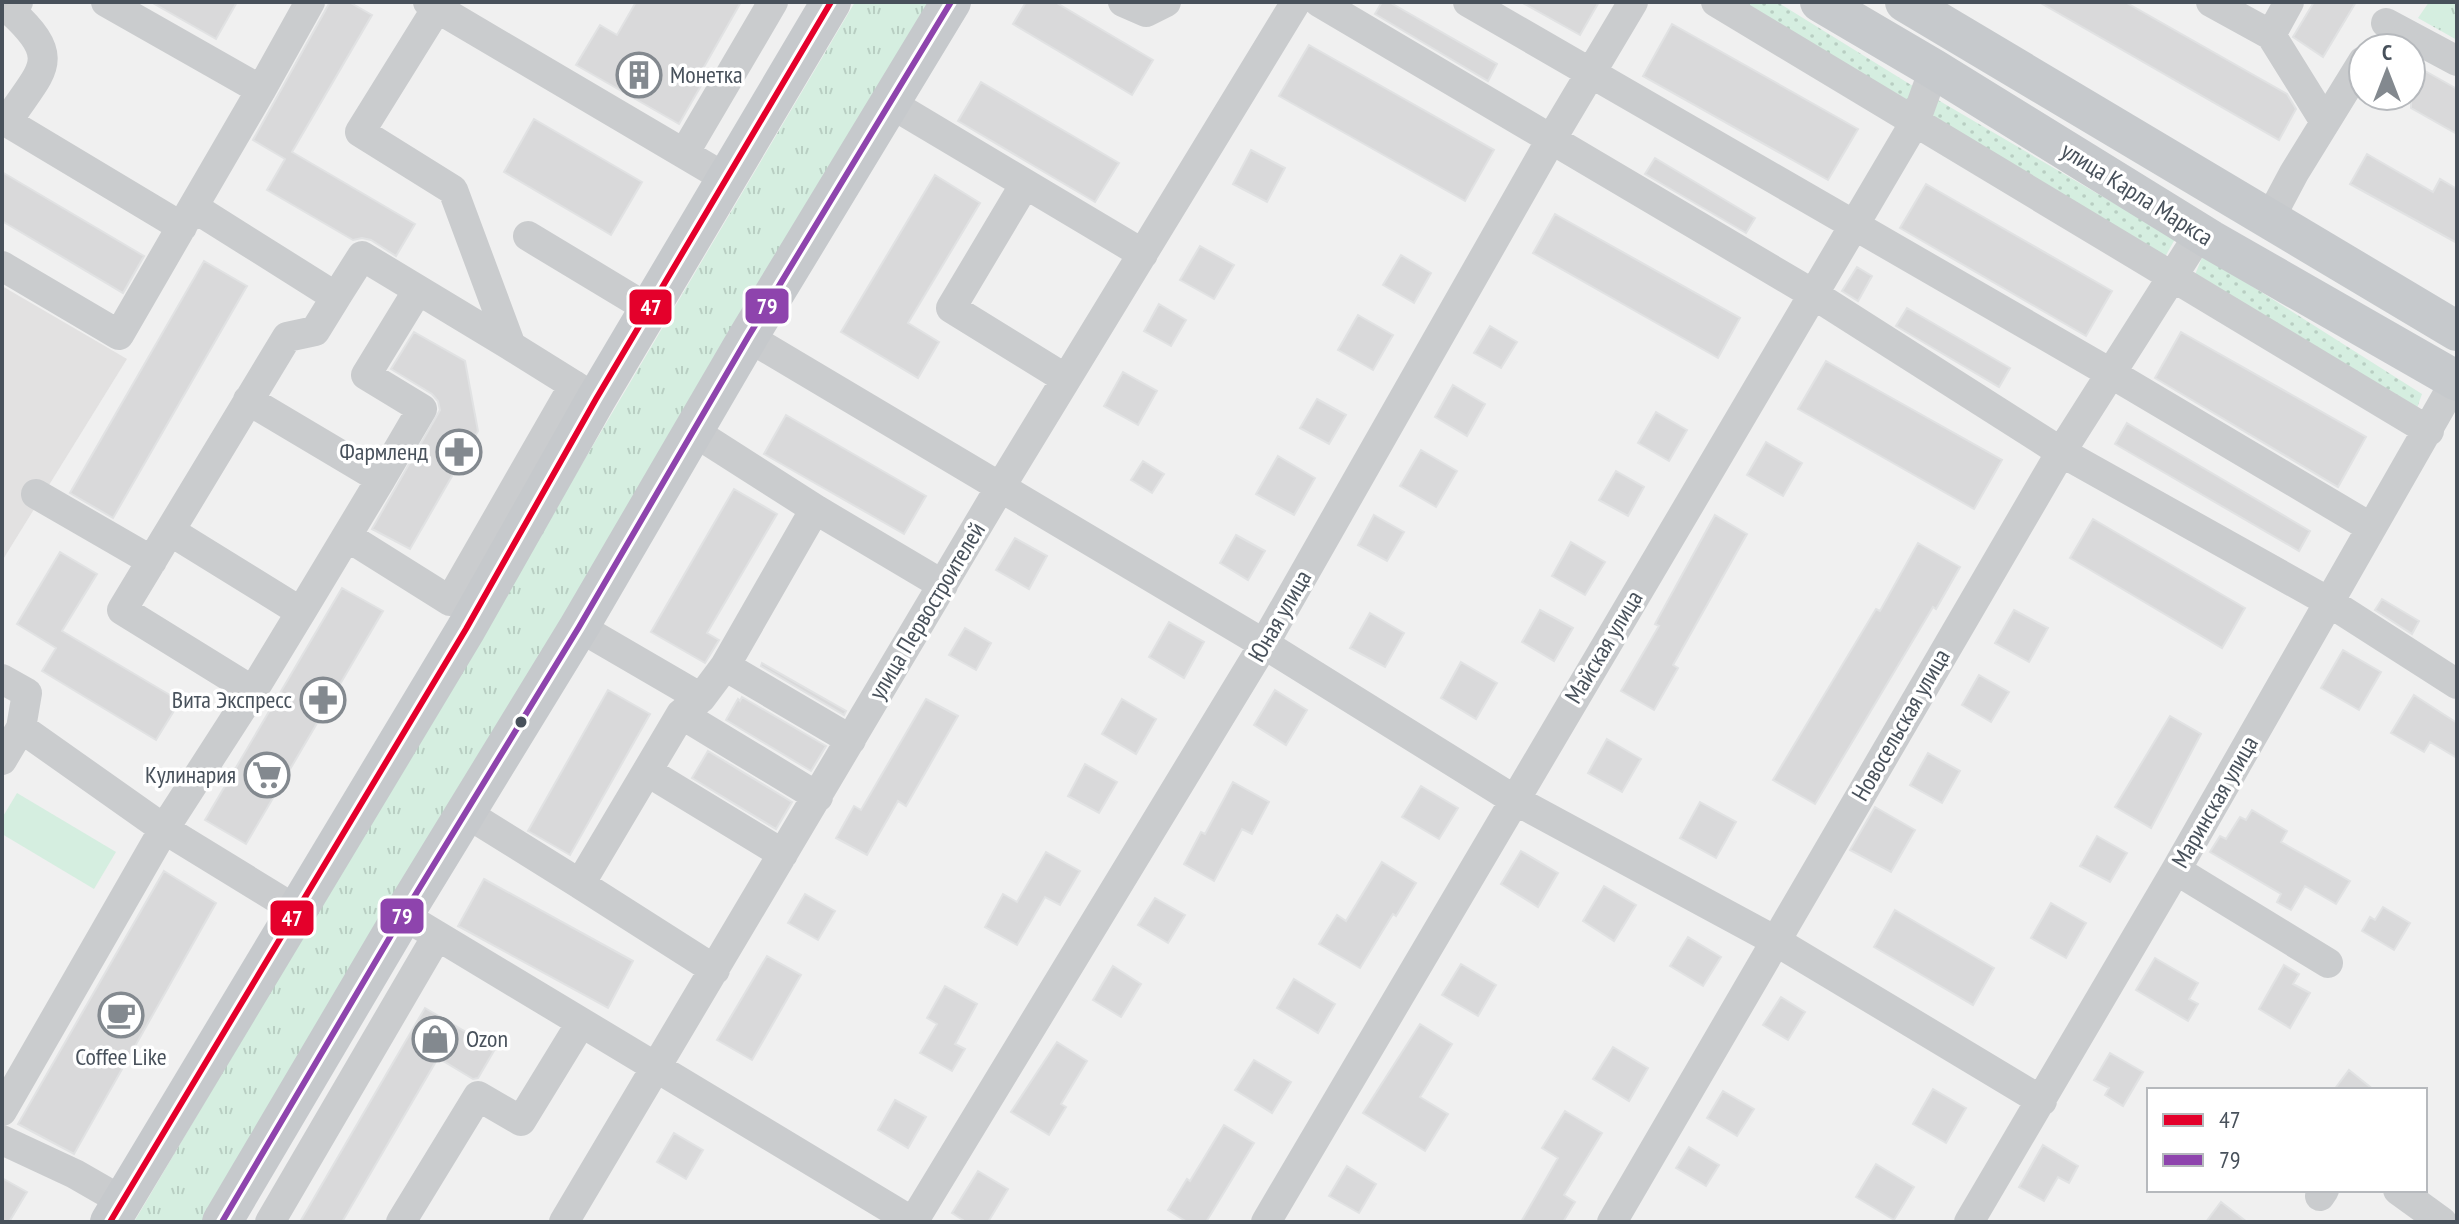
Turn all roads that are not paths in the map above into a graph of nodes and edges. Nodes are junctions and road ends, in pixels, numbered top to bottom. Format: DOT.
graph roads {
  1 [pos="106,2"];
  2 [pos="310,2"];
  3 [pos="773,2"];
  4 [pos="831,2"];
  5 [pos="951,2"];
  6 [pos="1123,2"];
  7 [pos="1166,2"];
  8 [pos="1296,2"];
  9 [pos="1319,2"];
  10 [pos="1468,2"];
  11 [pos="1633,2"];
  12 [pos="1716,2"];
  13 [pos="1820,2"];
  14 [pos="1905,2"];
  15 [pos="2211,2"];
  16 [pos="2289,2"];
  17 [pos="432,5"];
  18 [pos="11,6"];
  19 [pos="2385,24"];
  20 [pos="2271,35"];
  21 [pos="2457,61"];
  22 [pos="1934,69"];
  23 [pos="1591,73"];
  24 [pos="2347,87"];
  25 [pos="261,90"];
  26 [pos="890,103"];
  27 [pos="4,121"];
  28 [pos="1915,122"];
  29 [pos="2325,122"];
  30 [pos="1552,138"];
  31 [pos="685,152"];
  32 [pos="727,179"];
  33 [pos="1025,184"];
  34 [pos="188,217"];
  35 [pos="2269,220"];
  36 [pos="1854,225"];
  37 [pos="2200,233"];
  38 [pos="528,236"];
  39 [pos="1143,254"];
  40 [pos="2,266"];
  41 [pos="2365,275"];
  42 [pos="2171,278"];
  43 [pos="418,290"];
  44 [pos="1813,294"];
  45 [pos="336,297"];
  46 [pos="649,309"];
  47 [pos="2340,316"];
  48 [pos="2457,331"];
  49 [pos="748,337"];
  50 [pos="511,346"];
  51 [pos="2112,374"];
  52 [pos="1066,379"];
  53 [pos="2457,380"];
  54 [pos="585,392"];
  55 [pos="248,400"];
  56 [pos="693,431"];
  57 [pos="2429,431"];
  58 [pos="2061,452"];
  59 [pos="381,479"];
  60 [pos="1001,486"];
  61 [pos="36,494"];
  62 [pos="815,509"];
  63 [pos="2370,527"];
  64 [pos="170,531"];
  65 [pos="348,537"];
  66 [pos="152,561"];
  67 [pos="943,585"];
  68 [pos="2329,602"];
  69 [pos="301,612"];
  70 [pos="579,627"];
  71 [pos="1264,644"];
  72 [pos="725,666"];
  73 [pos="2,679"];
  74 [pos="2457,684"];
  75 [pos="253,691"];
  76 [pos="691,706"];
  77 [pos="21,728"];
  78 [pos="851,740"];
  79 [pos="2,760"];
  80 [pos="648,772"];
  81 [pos="818,797"];
  82 [pos="1513,799"];
  83 [pos="466,813"];
  84 [pos="164,829"];
  85 [pos="783,854"];
  86 [pos="2176,870"];
  87 [pos="580,884"];
  88 [pos="296,910"];
  89 [pos="403,915"];
  90 [pos="437,936"];
  91 [pos="1774,940"];
  92 [pos="2328,963"];
  93 [pos="715,970"];
  94 [pos="581,1023"];
  95 [pos="653,1068"];
  96 [pos="2042,1101"];
  97 [pos="2,1111"];
  98 [pos="2,1140"];
  99 [pos="2401,1192"];
  100 [pos="116,1211"];
  101 [pos="222,1222"];
  102 [pos="270,1222"];
  103 [pos="401,1222"];
  104 [pos="564,1222"];
  105 [pos="913,1222"];
  106 [pos="1266,1222"];
  107 [pos="1612,1222"];
  108 [pos="1969,1222"];
  109 [pos="2442,1222"];
  1 -- 25 [label="street"];
  2 -- 25 [label="street"];
  3 -- 31 [label="street"];
  4 -- 32 [label="main road"];
  5 -- 26 [label="main road"];
  6 -- 7 [label="street"];
  8 -- 39 [label="street, улица Первостроителей"];
  9 -- 30 [label="street"];
  10 -- 23 [label="street"];
  11 -- 23 [label="street, Юная улица"];
  12 -- 28 [label="street"];
  13 -- 22 [label="main road, улица Карла Маркса"];
  14 -- 35 [label="main road, улица Карла Маркса"];
  15 -- 20 [label="street"];
  16 -- 20 [label="street"];
  17 -- 31 [label="street"];
  17 -- 50 [label="street"];
  18 -- 27 [label="street"];
  19 -- 21 [label="street"];
  20 -- 29 [label="street"];
  22 -- 28 [label="street, Майская улица"];
  22 -- 37 [label="main road, улица Карла Маркса"];
  23 -- 30 [label="street, Юная улица"];
  23 -- 36 [label="street"];
  24 -- 29 [label="street"];
  25 -- 34 [label="street"];
  26 -- 33 [label="street"];
  26 -- 49 [label="main road"];
  27 -- 34 [label="street"];
  28 -- 36 [label="street, Майская улица"];
  28 -- 42 [label="street"];
  29 -- 35 [label="street"];
  30 -- 44 [label="street"];
  30 -- 71 [label="street, Юная улица"];
  31 -- 32 [label="street"];
  32 -- 46 [label="main road"];
  33 -- 39 [label="street"];
  33 -- 52 [label="street"];
  34 -- 40 [label="street"];
  34 -- 45 [label="street"];
  35 -- 41 [label="main road, улица Карла Маркса"];
  36 -- 44 [label="street, Майская улица"];
  36 -- 51 [label="street"];
  37 -- 42 [label="street, Новосельская улица"];
  37 -- 47 [label="main road, улица Карла Маркса"];
  38 -- 46 [label="street"];
  39 -- 52 [label="street, улица Первостроителей"];
  41 -- 47 [label="main road"];
  41 -- 48 [label="main road, улица Карла Маркса"];
  42 -- 51 [label="street, Новосельская улица"];
  42 -- 57 [label="street"];
  43 -- 45 [label="street"];
  43 -- 50 [label="street"];
  43 -- 59 [label="street"];
  44 -- 58 [label="street"];
  44 -- 82 [label="street, Майская улица"];
  45 -- 55 [label="street"];
  46 -- 54 [label="main road"];
  47 -- 53 [label="main road, улица Карла Маркса"];
  49 -- 56 [label="main road"];
  49 -- 60 [label="street"];
  50 -- 54 [label="street"];
  51 -- 58 [label="street, Новосельская улица"];
  51 -- 63 [label="street"];
  52 -- 60 [label="street, улица Первостроителей"];
  53 -- 57 [label="street, Маринская улица"];
  54 -- 65 [label="street"];
  54 -- 88 [label="main road"];
  55 -- 59 [label="street"];
  55 -- 64 [label="street"];
  56 -- 62 [label="street"];
  56 -- 70 [label="main road"];
  57 -- 63 [label="street, Маринская улица"];
  58 -- 68 [label="street"];
  58 -- 91 [label="street, Новосельская улица"];
  59 -- 65 [label="street"];
  60 -- 67 [label="street, улица Первостроителей"];
  60 -- 71 [label="street"];
  61 -- 66 [label="street"];
  62 -- 67 [label="street"];
  62 -- 72 [label="street"];
  63 -- 68 [label="street, Маринская улица"];
  64 -- 66 [label="street"];
  64 -- 69 [label="street"];
  65 -- 69 [label="street"];
  66 -- 75 [label="street"];
  67 -- 78 [label="street, улица Первостроителей"];
  68 -- 74 [label="street"];
  68 -- 86 [label="street, Маринская улица"];
  69 -- 75 [label="street"];
  70 -- 76 [label="street"];
  70 -- 83 [label="main road"];
  71 -- 82 [label="street"];
  71 -- 105 [label="street, Юная улица"];
  72 -- 76 [label="street"];
  72 -- 78 [label="street"];
  73 -- 77 [label="street"];
  75 -- 84 [label="street"];
  76 -- 80 [label="street"];
  76 -- 81 [label="street"];
  77 -- 79 [label="street"];
  77 -- 84 [label="street"];
  78 -- 81 [label="street, улица Первостроителей"];
  80 -- 85 [label="street"];
  80 -- 87 [label="street"];
  81 -- 85 [label="street, улица Первостроителей"];
  82 -- 91 [label="street"];
  82 -- 106 [label="street, Майская улица"];
  83 -- 87 [label="street"];
  83 -- 89 [label="main road"];
  84 -- 88 [label="street"];
  84 -- 97 [label="street"];
  85 -- 93 [label="street, улица Первостроителей"];
  86 -- 92 [label="street"];
  86 -- 96 [label="street, Маринская улица"];
  87 -- 93 [label="street"];
  88 -- 100 [label="main road"];
  89 -- 90 [label="street"];
  89 -- 101 [label="main road"];
  90 -- 94 [label="street"];
  90 -- 102 [label="street"];
  91 -- 96 [label="street"];
  91 -- 107 [label="street, Новосельская улица"];
  93 -- 95 [label="street, улица Первостроителей"];
  94 -- 95 [label="street"];
  94 -- 103 [label="street"];
  95 -- 104 [label="street, улица Первостроителей"];
  95 -- 105 [label="street"];
  96 -- 108 [label="street, Маринская улица"];
  98 -- 100 [label="street"];
  99 -- 109 [label="street"];
}
